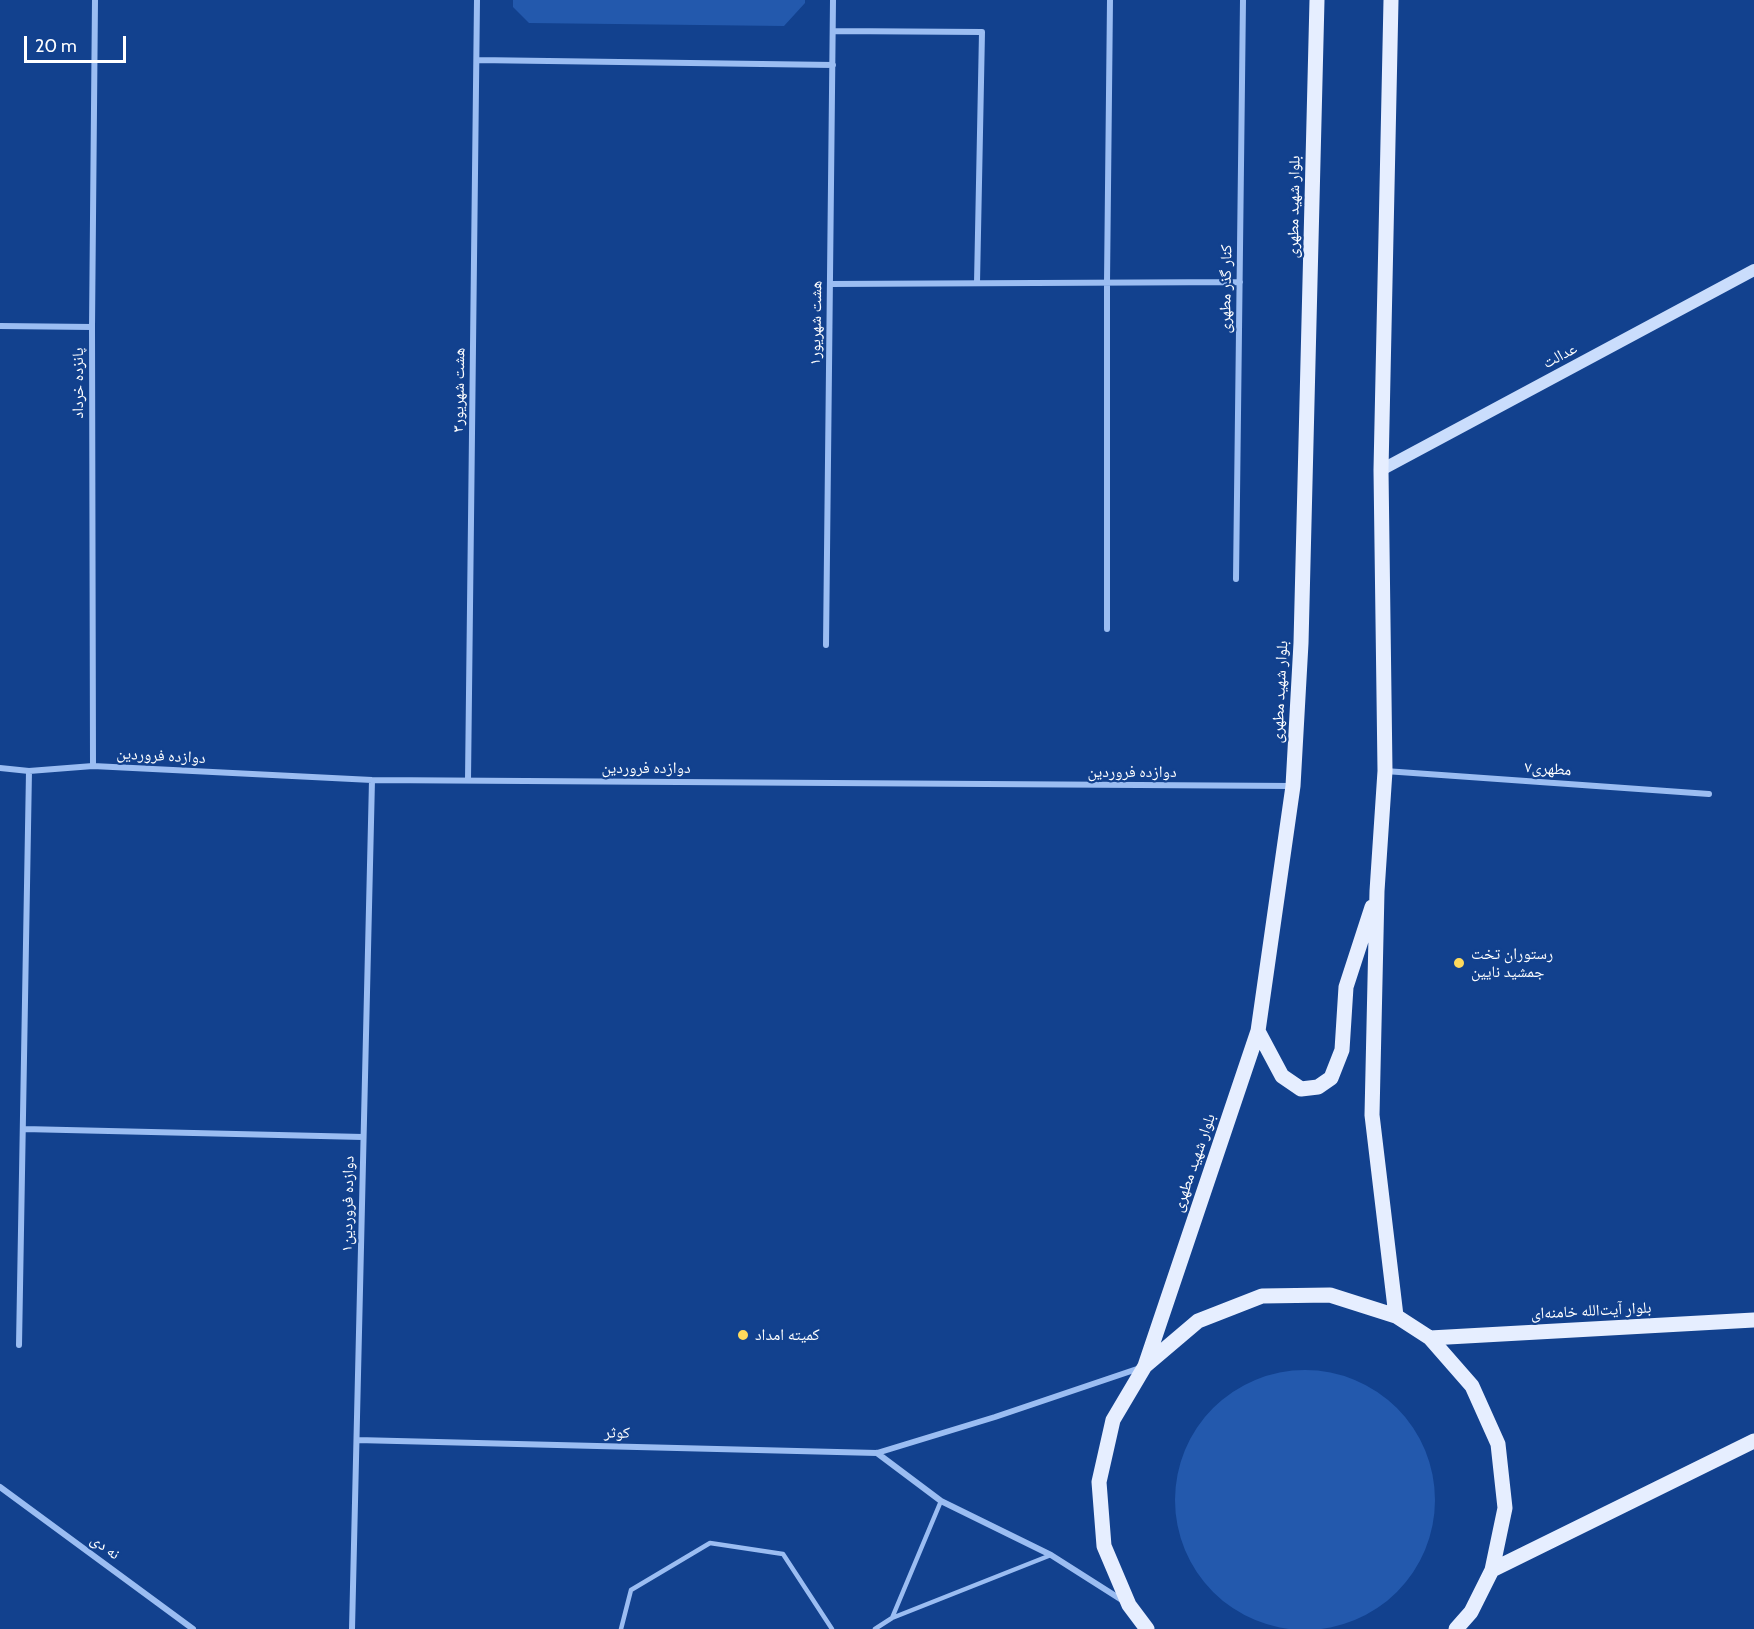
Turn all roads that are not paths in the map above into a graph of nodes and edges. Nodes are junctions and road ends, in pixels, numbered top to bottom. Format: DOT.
graph roads {
  1 [pos="95,0"];
  2 [pos="477,0"];
  3 [pos="833,0"];
  4 [pos="1110,0"];
  5 [pos="1243,0"];
  6 [pos="1317,0"];
  7 [pos="1391,0"];
  8 [pos="833,32"];
  9 [pos="477,60"];
  10 [pos="832,65"];
  11 [pos="1754,270"];
  12 [pos="1107,282"];
  13 [pos="1240,282"];
  14 [pos="977,283"];
  15 [pos="830,284"];
  16 [pos="0,326"];
  17 [pos="92,327"];
  18 [pos="1381,470"];
  19 [pos="1236,579"];
  20 [pos="1107,629"];
  21 [pos="825,645"];
  22 [pos="93,766"];
  23 [pos="0,768"];
  24 [pos="29,771"];
  25 [pos="1385,771"];
  26 [pos="372,780"];
  27 [pos="468,780"];
  28 [pos="1293,786"];
  29 [pos="1709,794"];
  30 [pos="1377,891"];
  31 [pos="1258,1031"];
  32 [pos="24,1129"];
  33 [pos="363,1137"];
  34 [pos="1396,1316"];
  35 [pos="1754,1320"];
  36 [pos="1430,1338"];
  37 [pos="19,1346"];
  38 [pos="1145,1366"];
  39 [pos="357,1440"];
  40 [pos="1754,1441"];
  41 [pos="877,1453"];
  42 [pos="0,1487"];
  43 [pos="941,1501"];
  44 [pos="1051,1555"];
  45 [pos="1492,1570"];
  46 [pos="1129,1605"];
  47 [pos="892,1618"];
  48 [pos="193,1629"];
  49 [pos="352,1629"];
  50 [pos="621,1629"];
  51 [pos="832,1629"];
  52 [pos="875,1629"];
  53 [pos="1147,1629"];
  54 [pos="1456,1629"];
  1 -- 17 [label="street, پانزده خرداد"];
  2 -- 9 [label="street, هشت شهریور۳"];
  3 -- 8 [label="street, هشت شهریور۱"];
  4 -- 12 [label="street"];
  5 -- 13 [label="street, کنار گذر مطهری"];
  6 -- 28 [label="main road, بلوار شهید مطهری"];
  7 -- 18 [label="main road"];
  8 -- 10 [label="street, هشت شهریور۱"];
  8 -- 14 [label="street"];
  9 -- 10 [label="street"];
  9 -- 27 [label="street, هشت شهریور۳"];
  10 -- 15 [label="street, هشت شهریور۱"];
  11 -- 18 [label="main road, عدالت"];
  12 -- 13 [label="street"];
  12 -- 14 [label="street"];
  12 -- 20 [label="street"];
  13 -- 19 [label="street, کنار گذر مطهری"];
  14 -- 15 [label="street"];
  15 -- 21 [label="street, هشت شهریور۱"];
  16 -- 17 [label="street"];
  17 -- 22 [label="street, پانزده خرداد"];
  18 -- 25 [label="main road"];
  22 -- 24 [label="street, دوازده فروردین"];
  22 -- 26 [label="street, دوازده فروردین"];
  23 -- 24 [label="street, دوازده فروردین"];
  24 -- 32 [label="street"];
  25 -- 29 [label="street, مطهری۷"];
  25 -- 30 [label="main road"];
  26 -- 27 [label="street, دوازده فروردین"];
  26 -- 33 [label="street, دوازده فروردین۱"];
  27 -- 28 [label="street, دوازده فروردین"];
  28 -- 31 [label="main road, بلوار شهید مطهری"];
  30 -- 31 [label="main road"];
  30 -- 34 [label="main road"];
  31 -- 38 [label="main road, بلوار شهید مطهری"];
  32 -- 33 [label="street"];
  32 -- 37 [label="street"];
  33 -- 39 [label="street, دوازده فروردین۱"];
  34 -- 36 [label="main road"];
  34 -- 38 [label="main road"];
  35 -- 36 [label="main road, بلوار آیت‌الله خامنه‌ای"];
  36 -- 45 [label="main road"];
  38 -- 41 [label="street, کوثر"];
  38 -- 46 [label="main road"];
  39 -- 41 [label="street, کوثر"];
  39 -- 49 [label="street, دوازده فروردین۱"];
  40 -- 45 [label="main road"];
  41 -- 43 [label="street"];
  42 -- 48 [label="street, نه دی"];
  43 -- 44 [label="street"];
  43 -- 47 [label="lane"];
  44 -- 46 [label="street"];
  44 -- 47 [label="lane"];
  45 -- 54 [label="main road"];
  46 -- 53 [label="main road"];
  47 -- 52 [label="lane"];
  50 -- 51 [label="lane"];
}
